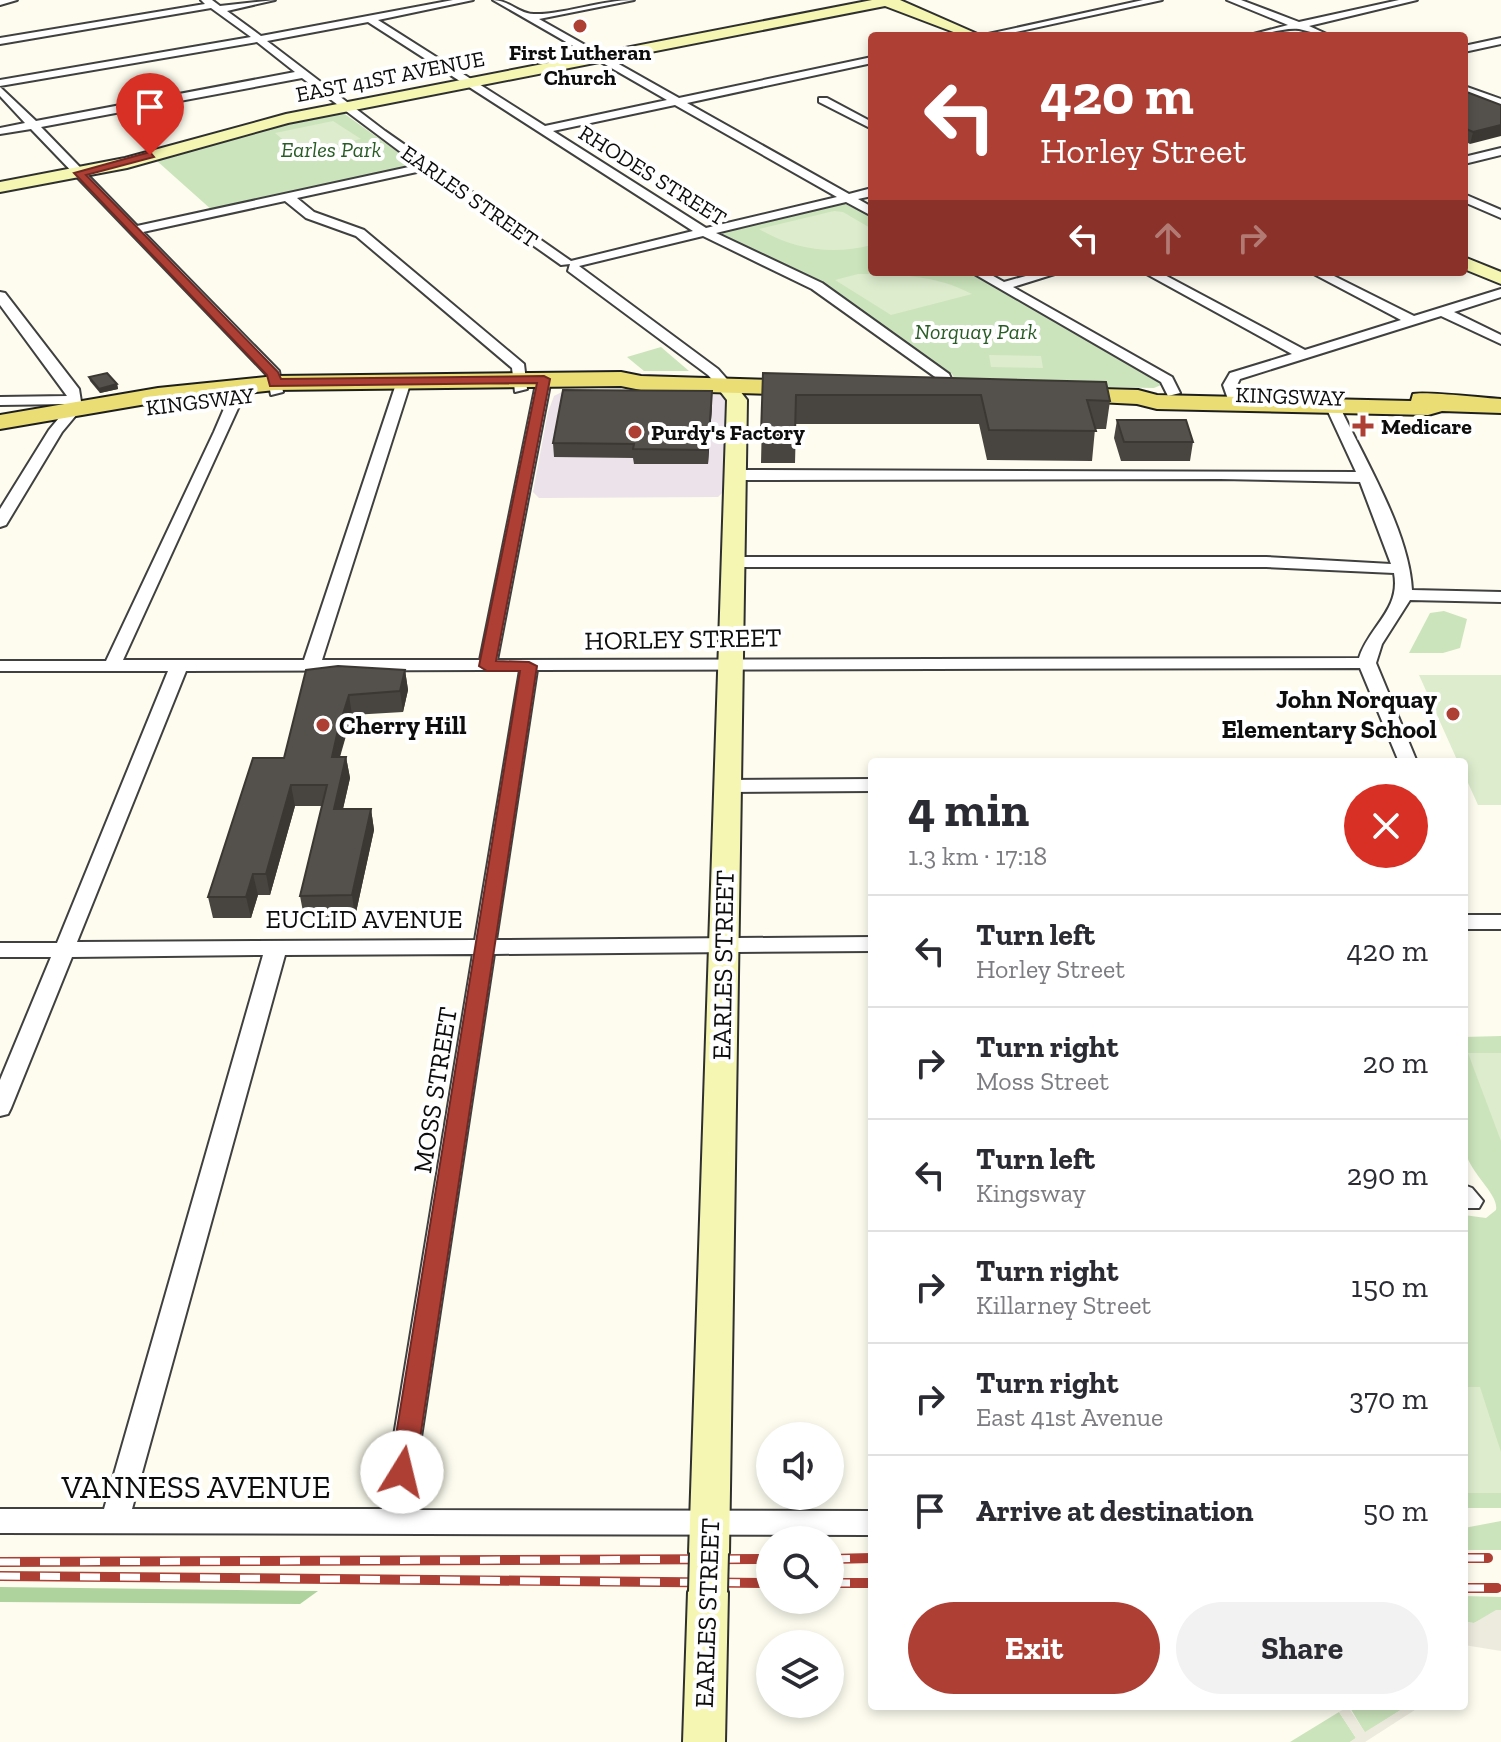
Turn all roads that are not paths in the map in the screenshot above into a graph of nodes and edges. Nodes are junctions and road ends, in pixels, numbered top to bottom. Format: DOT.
graph roads {
  1 [pos="12,0"];
  2 [pos="270,0"];
  3 [pos="468,0"];
  4 [pos="498,0"];
  5 [pos="629,0"];
  6 [pos="887,0"];
  7 [pos="1157,0"];
  8 [pos="1232,0"];
  9 [pos="1412,0"];
  10 [pos="0,2"];
  11 [pos="213,5"];
  12 [pos="530,18"];
  13 [pos="370,19"];
  14 [pos="1299,25"];
  15 [pos="956,32"];
  16 [pos="965,32"];
  17 [pos="1003,32"];
  18 [pos="1268,32"];
  19 [pos="1316,32"];
  20 [pos="259,39"];
  21 [pos="0,41"];
  22 [pos="1501,41"];
  23 [pos="1468,48"];
  24 [pos="597,57"];
  25 [pos="868,61"];
  26 [pos="304,74"];
  27 [pos="470,82"];
  28 [pos="0,83"];
  29 [pos="0,90"];
  30 [pos="1468,91"];
  31 [pos="823,100"];
  32 [pos="676,101"];
  33 [pos="1501,103"];
  34 [pos="346,107"];
  35 [pos="34,124"];
  36 [pos="868,124"];
  37 [pos="543,130"];
  38 [pos="0,131"];
  39 [pos="1499,153"];
  40 [pos="1468,160"];
  41 [pos="428,166"];
  42 [pos="78,171"];
  43 [pos="0,187"];
  44 [pos="868,193"];
  45 [pos="288,197"];
  46 [pos="846,198"];
  47 [pos="1468,200"];
  48 [pos="868,210"];
  49 [pos="1501,214"];
  50 [pos="134,230"];
  51 [pos="704,233"];
  52 [pos="571,264"];
  53 [pos="1468,264"];
  54 [pos="984,276"];
  55 [pos="1040,276"];
  56 [pos="1157,276"];
  57 [pos="1324,276"];
  58 [pos="1501,279"];
  59 [pos="1003,286"];
  60 [pos="1501,293"];
  61 [pos="0,296"];
  62 [pos="1441,311"];
  63 [pos="1412,320"];
  64 [pos="1501,340"];
  65 [pos="1303,354"];
  66 [pos="532,384"];
  67 [pos="403,385"];
  68 [pos="726,386"];
  69 [pos="276,388"];
  70 [pos="834,389"];
  71 [pos="233,391"];
  72 [pos="943,392"];
  73 [pos="1173,393"];
  74 [pos="1042,394"];
  75 [pos="1138,397"];
  76 [pos="1235,398"];
  77 [pos="0,401"];
  78 [pos="1441,404"];
  79 [pos="1332,405"];
  80 [pos="1501,406"];
  81 [pos="70,410"];
  82 [pos="0,422"];
  83 [pos="0,432"];
  84 [pos="736,475"];
  85 [pos="1362,477"];
  86 [pos="0,522"];
  87 [pos="733,562"];
  88 [pos="1402,569"];
  89 [pos="1404,595"];
  90 [pos="1501,597"];
  91 [pos="1367,663"];
  92 [pos="730,664"];
  93 [pos="0,666"];
  94 [pos="112,666"];
  95 [pos="179,666"];
  96 [pos="311,666"];
  97 [pos="487,666"];
  98 [pos="529,666"];
  99 [pos="1406,758"];
  100 [pos="868,785"];
  101 [pos="726,786"];
  102 [pos="1468,922"];
  103 [pos="1501,922"];
  104 [pos="868,944"];
  105 [pos="486,947"];
  106 [pos="723,947"];
  107 [pos="276,948"];
  108 [pos="0,950"];
  109 [pos="64,950"];
  110 [pos="0,1108"];
  111 [pos="0,1521"];
  112 [pos="114,1522"];
  113 [pos="394,1522"];
  114 [pos="868,1524"];
  115 [pos="709,1556"];
  116 [pos="704,1742"];
  1 -- 10 [label="street"];
  2 -- 11 [label="street"];
  3 -- 13 [label="street"];
  4 -- 12 [label="street"];
  5 -- 12 [label="street"];
  6 -- 15 [label="street"];
  6 -- 16 [label="street"];
  6 -- 24 [label="street, EAST 41ST AVENUE"];
  7 -- 17 [label="street"];
  8 -- 14 [label="street"];
  9 -- 14 [label="street"];
  11 -- 20 [label="street, EARLES STREET"];
  11 -- 21 [label="street"];
  12 -- 24 [label="street"];
  13 -- 20 [label="street"];
  13 -- 27 [label="street, RHODES STREET"];
  14 -- 18 [label="street"];
  14 -- 19 [label="street"];
  20 -- 26 [label="street, EARLES STREET"];
  20 -- 28 [label="street"];
  22 -- 23 [label="street"];
  24 -- 27 [label="street, EAST 41ST AVENUE"];
  24 -- 32 [label="street"];
  25 -- 32 [label="street"];
  26 -- 34 [label="street, EARLES STREET"];
  26 -- 35 [label="street"];
  27 -- 34 [label="street, EAST 41ST AVENUE"];
  27 -- 37 [label="street, RHODES STREET"];
  29 -- 35 [label="street"];
  30 -- 33 [label="street"];
  31 -- 36 [label="street"];
  32 -- 37 [label="street"];
  32 -- 46 [label="street"];
  34 -- 41 [label="street, EARLES STREET"];
  34 -- 42 [label="street, EAST 41ST AVENUE"];
  35 -- 38 [label="street"];
  35 -- 42 [label="street"];
  37 -- 51 [label="street, RHODES STREET"];
  39 -- 40 [label="street"];
  41 -- 45 [label="street"];
  41 -- 52 [label="street, EARLES STREET"];
  42 -- 43 [label="street, EAST 41ST AVENUE"];
  42 -- 50 [label="street"];
  44 -- 46 [label="street"];
  45 -- 50 [label="street"];
  45 -- 66 [label="street"];
  46 -- 48 [label="street"];
  46 -- 51 [label="street"];
  47 -- 49 [label="street"];
  50 -- 69 [label="street"];
  51 -- 52 [label="street"];
  51 -- 72 [label="street, RHODES STREET"];
  52 -- 68 [label="street, EARLES STREET"];
  53 -- 58 [label="street"];
  54 -- 59 [label="street"];
  55 -- 59 [label="street"];
  56 -- 65 [label="street"];
  57 -- 63 [label="street"];
  59 -- 73 [label="street"];
  60 -- 62 [label="street"];
  61 -- 81 [label="street"];
  62 -- 63 [label="street"];
  62 -- 64 [label="street"];
  63 -- 65 [label="street"];
  65 -- 76 [label="street"];
  66 -- 67 [label="main road, KINGSWAY"];
  66 -- 68 [label="main road, KINGSWAY"];
  66 -- 97 [label="street"];
  67 -- 69 [label="main road, KINGSWAY"];
  67 -- 96 [label="street"];
  68 -- 70 [label="main road, KINGSWAY"];
  68 -- 84 [label="street, EARLES STREET"];
  69 -- 71 [label="main road, KINGSWAY"];
  71 -- 81 [label="main road, KINGSWAY"];
  71 -- 94 [label="street"];
  73 -- 75 [label="main road, KINGSWAY"];
  73 -- 76 [label="main road, KINGSWAY"];
  74 -- 75 [label="main road, KINGSWAY"];
  75 -- 76 [label="main road, KINGSWAY"];
  76 -- 78 [label="main road, KINGSWAY"];
  76 -- 79 [label="main road, KINGSWAY"];
  77 -- 81 [label="street"];
  78 -- 79 [label="main road, KINGSWAY"];
  78 -- 80 [label="main road, KINGSWAY"];
  79 -- 85 [label="street"];
  81 -- 82 [label="main road, KINGSWAY"];
  81 -- 83 [label="main road, KINGSWAY"];
  81 -- 86 [label="street"];
  84 -- 85 [label="street"];
  84 -- 87 [label="street, EARLES STREET"];
  85 -- 88 [label="street"];
  87 -- 88 [label="street"];
  87 -- 92 [label="street, EARLES STREET"];
  88 -- 89 [label="street"];
  89 -- 90 [label="street"];
  89 -- 91 [label="street"];
  91 -- 92 [label="street, HORLEY STREET"];
  91 -- 99 [label="street"];
  92 -- 98 [label="street, HORLEY STREET"];
  92 -- 101 [label="street, EARLES STREET"];
  93 -- 94 [label="street, HORLEY STREET"];
  94 -- 95 [label="street, HORLEY STREET"];
  95 -- 96 [label="street, HORLEY STREET"];
  95 -- 109 [label="street"];
  96 -- 97 [label="street, HORLEY STREET"];
  97 -- 98 [label="street, HORLEY STREET"];
  98 -- 105 [label="street, MOSS STREET"];
  100 -- 101 [label="street"];
  101 -- 106 [label="street, EARLES STREET"];
  102 -- 103 [label="street"];
  104 -- 106 [label="street, EUCLID AVENUE"];
  105 -- 106 [label="street, EUCLID AVENUE"];
  105 -- 107 [label="street, EUCLID AVENUE"];
  105 -- 113 [label="street, MOSS STREET"];
  106 -- 115 [label="street, EARLES STREET"];
  107 -- 109 [label="street, EUCLID AVENUE"];
  107 -- 112 [label="street"];
  108 -- 109 [label="street, EUCLID AVENUE"];
  109 -- 110 [label="street"];
  111 -- 112 [label="street, VANNESS AVENUE"];
  112 -- 113 [label="street, VANNESS AVENUE"];
  113 -- 115 [label="street, VANNESS AVENUE"];
  114 -- 115 [label="street, VANNESS AVENUE"];
  115 -- 116 [label="street, EARLES STREET"];
}
